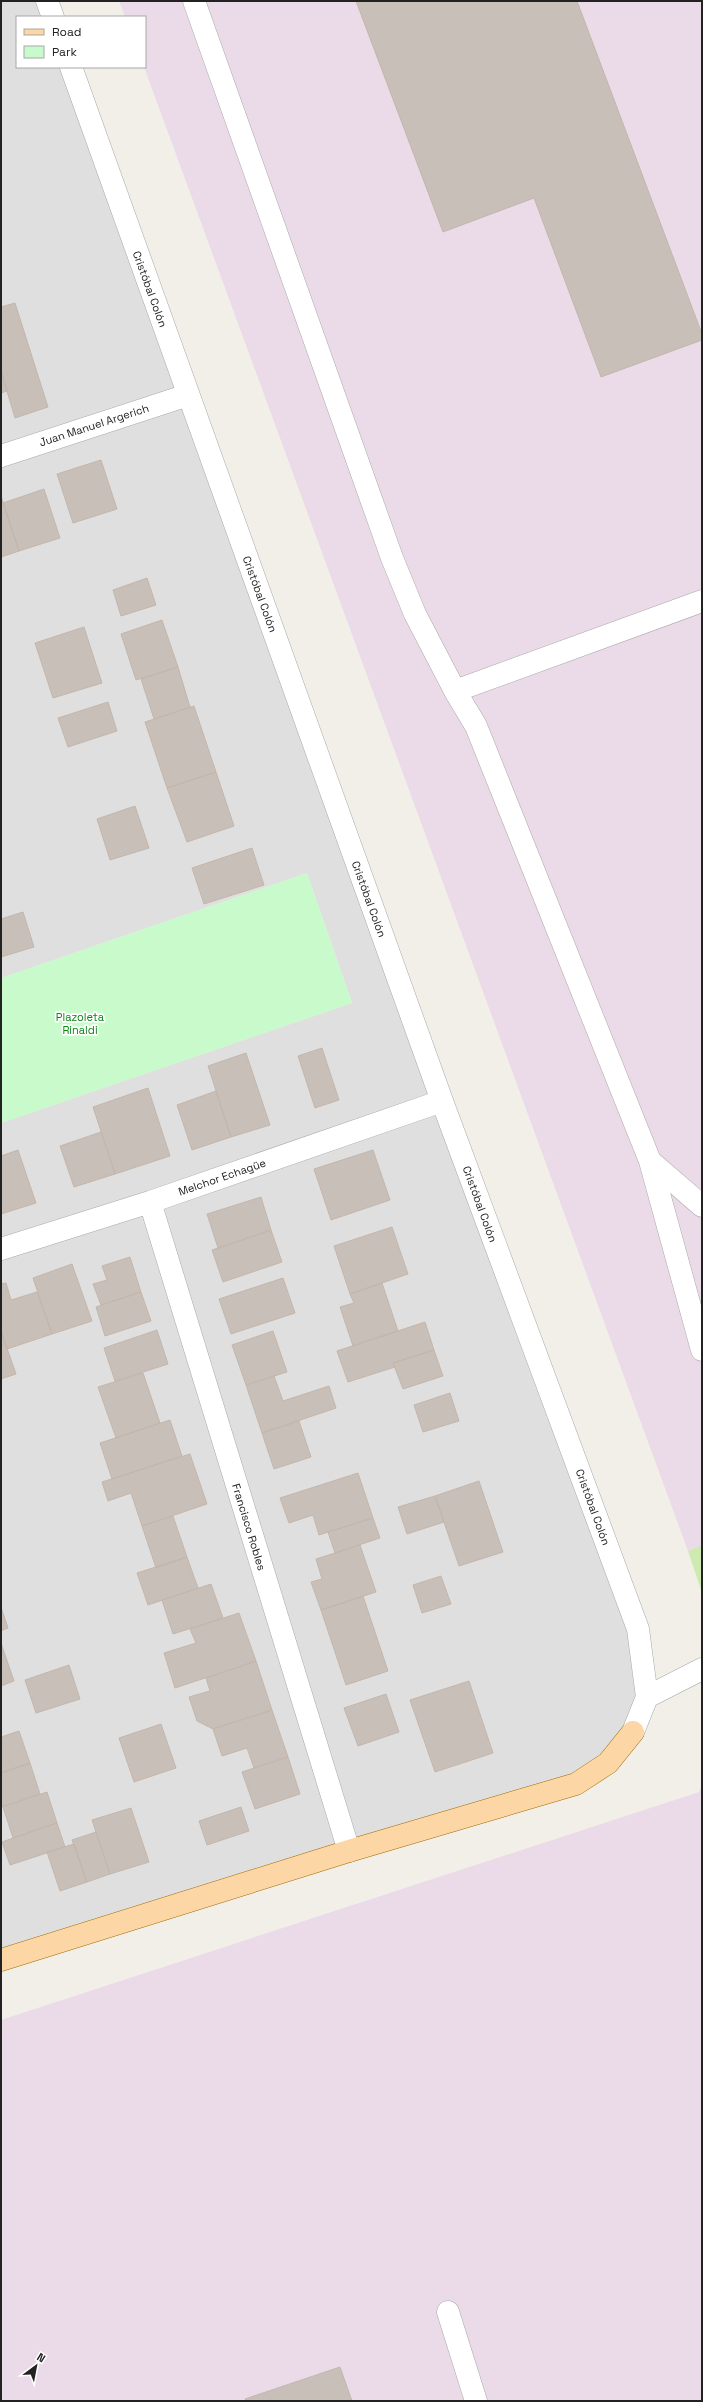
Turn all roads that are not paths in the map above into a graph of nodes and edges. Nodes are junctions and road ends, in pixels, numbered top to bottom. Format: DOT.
graph roads {
  1 [pos="47,1"];
  2 [pos="194,1"];
  3 [pos="53,16"];
  4 [pos="71,68"];
  5 [pos="188,395"];
  6 [pos="1,456"];
  7 [pos="702,601"];
  8 [pos="455,691"];
  9 [pos="442,1101"];
  10 [pos="650,1161"];
  11 [pos="150,1202"];
  12 [pos="702,1206"];
  13 [pos="1,1249"];
  14 [pos="702,1350"];
  15 [pos="702,1669"];
  16 [pos="647,1697"];
  17 [pos="633,1732"];
  18 [pos="349,1851"];
  19 [pos="2,1956"];
  20 [pos="448,2312"];
  21 [pos="476,2401"];
  1 -- 3 [label="street"];
  2 -- 8 [label="street"];
  4 -- 5 [label="street, Cristóbal Colón"];
  5 -- 6 [label="street, Juan Manuel Argerich"];
  5 -- 9 [label="street, Cristóbal Colón"];
  7 -- 8 [label="street"];
  8 -- 10 [label="street"];
  9 -- 11 [label="street, Melchor Echagüe"];
  9 -- 16 [label="street, Cristóbal Colón"];
  10 -- 12 [label="street"];
  10 -- 14 [label="street"];
  11 -- 13 [label="street, Melchor Echagüe"];
  11 -- 18 [label="street, Francisco Robles"];
  15 -- 16 [label="street"];
  16 -- 17 [label="street, Cristóbal Colón"];
  17 -- 18 [label="main road"];
  18 -- 19 [label="main road"];
  20 -- 21 [label="street"];
}
